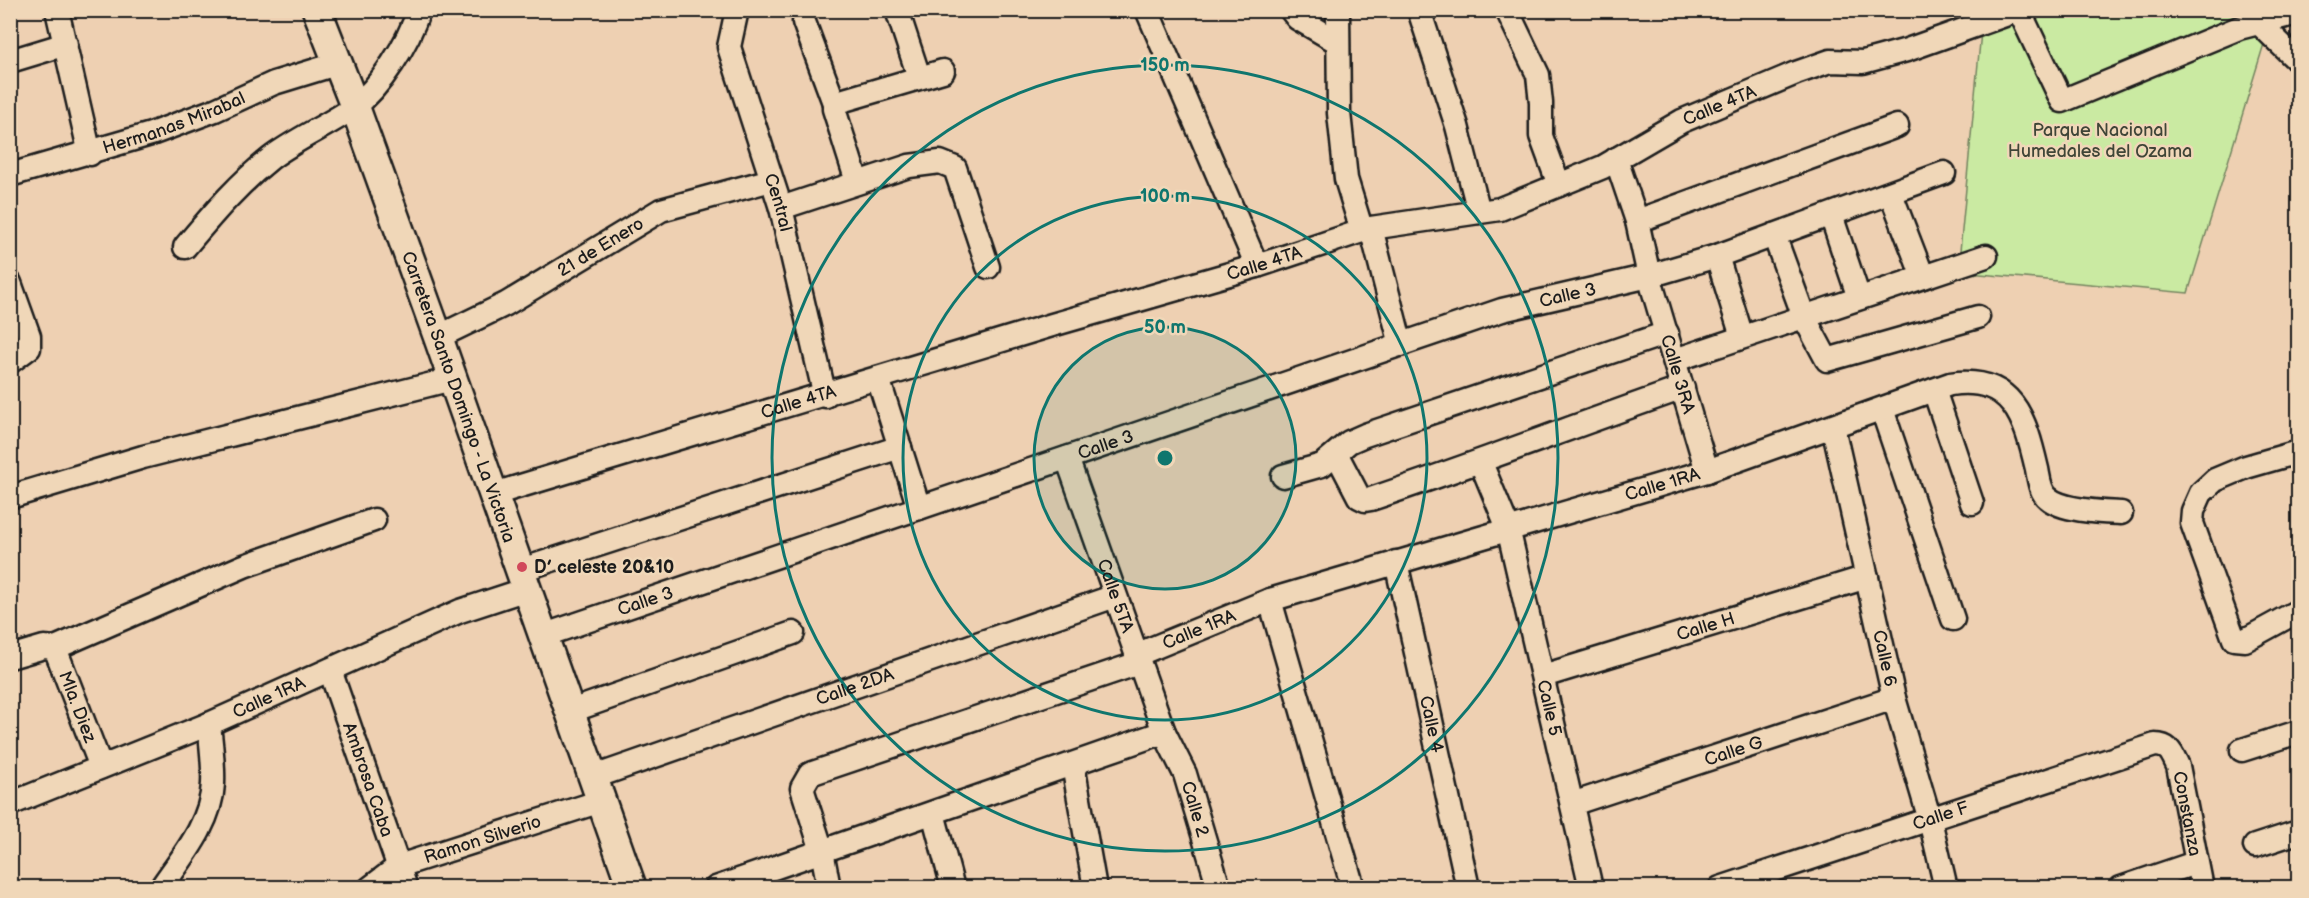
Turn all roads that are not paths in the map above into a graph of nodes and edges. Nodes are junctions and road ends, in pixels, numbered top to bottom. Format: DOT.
graph roads {
  1 [pos="57,10"];
  2 [pos="317,10"];
  3 [pos="419,10"];
  4 [pos="737,10"];
  5 [pos="897,10"];
  6 [pos="1147,10"];
  7 [pos="1291,10"];
  8 [pos="1338,10"];
  9 [pos="1419,10"];
  10 [pos="1507,10"];
  11 [pos="2019,10"];
  12 [pos="2298,13"];
  13 [pos="2245,20"];
  14 [pos="804,22"];
  15 [pos="1336,41"];
  16 [pos="66,44"];
  17 [pos="10,61"];
  18 [pos="2298,61"];
  19 [pos="336,64"];
  20 [pos="943,71"];
  21 [pos="918,77"];
  22 [pos="834,103"];
  23 [pos="355,106"];
  24 [pos="1897,126"];
  25 [pos="90,154"];
  26 [pos="1616,159"];
  27 [pos="1944,173"];
  28 [pos="10,175"];
  29 [pos="771,180"];
  30 [pos="857,182"];
  31 [pos="1558,185"];
  32 [pos="1891,194"];
  33 [pos="781,208"];
  34 [pos="1479,212"];
  35 [pos="1831,215"];
  36 [pos="1637,221"];
  37 [pos="1366,229"];
  38 [pos="1774,235"];
  39 [pos="185,248"];
  40 [pos="1717,256"];
  41 [pos="1986,256"];
  42 [pos="1257,266"];
  43 [pos="988,267"];
  44 [pos="1649,276"];
  45 [pos="1923,277"];
  46 [pos="10,283"];
  47 [pos="1859,298"];
  48 [pos="1804,317"];
  49 [pos="1978,317"];
  50 [pos="1667,333"];
  51 [pos="1742,337"];
  52 [pos="438,338"];
  53 [pos="1401,345"];
  54 [pos="1675,360"];
  55 [pos="10,362"];
  56 [pos="878,378"];
  57 [pos="452,379"];
  58 [pos="1683,388"];
  59 [pos="1934,390"];
  60 [pos="825,396"];
  61 [pos="1882,410"];
  62 [pos="1833,427"];
  63 [pos="900,447"];
  64 [pos="2298,452"];
  65 [pos="1337,455"];
  66 [pos="1067,458"];
  67 [pos="1482,463"];
  68 [pos="1707,471"];
  69 [pos="1283,476"];
  70 [pos="495,494"];
  71 [pos="10,497"];
  72 [pos="1972,503"];
  73 [pos="920,508"];
  74 [pos="2121,513"];
  75 [pos="374,520"];
  76 [pos="1508,528"];
  77 [pos="1396,562"];
  78 [pos="1867,577"];
  79 [pos="524,580"];
  80 [pos="1115,596"];
  81 [pos="1270,600"];
  82 [pos="2298,611"];
  83 [pos="1953,619"];
  84 [pos="793,633"];
  85 [pos="544,635"];
  86 [pos="55,648"];
  87 [pos="10,657"];
  88 [pos="1138,659"];
  89 [pos="330,670"];
  90 [pos="1543,676"];
  91 [pos="1894,698"];
  92 [pos="571,711"];
  93 [pos="209,724"];
  94 [pos="1164,732"];
  95 [pos="2298,732"];
  96 [pos="2164,745"];
  97 [pos="2242,750"];
  98 [pos="1074,765"];
  99 [pos="101,767"];
  100 [pos="597,789"];
  101 [pos="10,804"];
  102 [pos="1572,804"];
  103 [pos="933,813"];
  104 [pos="1930,820"];
  105 [pos="2298,832"];
  106 [pos="2255,846"];
  107 [pos="822,851"];
  108 [pos="2195,862"];
  109 [pos="399,866"];
  110 [pos="161,888"];
  111 [pos="370,888"];
  112 [pos="406,888"];
  113 [pos="632,888"];
  114 [pos="716,888"];
  115 [pos="830,888"];
  116 [pos="953,888"];
  117 [pos="1095,888"];
  118 [pos="1219,888"];
  119 [pos="1353,888"];
  120 [pos="1468,888"];
  121 [pos="1591,888"];
  122 [pos="1720,888"];
  123 [pos="1946,888"];
  124 [pos="2121,888"];
  125 [pos="2202,888"];
  1 -- 16 [label="street"];
  2 -- 19 [label="main road, Carretera Santo Domingo - La Victoria"];
  3 -- 23 [label="street"];
  4 -- 29 [label="street, Central"];
  5 -- 21 [label="street"];
  6 -- 42 [label="street"];
  7 -- 15 [label="street"];
  8 -- 15 [label="street"];
  9 -- 34 [label="street"];
  10 -- 31 [label="street"];
  11 -- 13 [label="street"];
  11 -- 26 [label="street, Calle 4TA"];
  12 -- 13 [label="street"];
  13 -- 18 [label="street"];
  14 -- 22 [label="street"];
  15 -- 37 [label="street"];
  16 -- 17 [label="street"];
  16 -- 25 [label="street"];
  19 -- 23 [label="main road, Carretera Santo Domingo - La Victoria"];
  19 -- 25 [label="street, Hermanas Mirabal"];
  20 -- 21 [label="street"];
  21 -- 22 [label="street"];
  22 -- 30 [label="street"];
  23 -- 39 [label="street"];
  23 -- 52 [label="main road, Carretera Santo Domingo - La Victoria"];
  24 -- 36 [label="street"];
  25 -- 28 [label="street, Hermanas Mirabal"];
  26 -- 31 [label="street, Calle 4TA"];
  26 -- 36 [label="street, Calle 3RA"];
  27 -- 32 [label="street, Calle 3"];
  29 -- 33 [label="street, Central"];
  29 -- 52 [label="street, 21 de Enero"];
  30 -- 33 [label="street"];
  30 -- 43 [label="street"];
  31 -- 34 [label="street, Calle 4TA"];
  32 -- 35 [label="street, Calle 3"];
  32 -- 45 [label="street"];
  33 -- 60 [label="street, Central"];
  34 -- 37 [label="street, Calle 4TA"];
  35 -- 38 [label="street, Calle 3"];
  35 -- 47 [label="street"];
  36 -- 44 [label="street, Calle 3RA"];
  37 -- 42 [label="street, Calle 4TA"];
  37 -- 53 [label="street"];
  38 -- 40 [label="street, Calle 3"];
  38 -- 48 [label="street"];
  40 -- 44 [label="street, Calle 3"];
  40 -- 51 [label="street"];
  41 -- 45 [label="street"];
  42 -- 56 [label="street, Calle 4TA"];
  44 -- 50 [label="street, Calle 3RA"];
  44 -- 53 [label="street, Calle 3"];
  45 -- 47 [label="street"];
  46 -- 55 [label="street"];
  47 -- 48 [label="street"];
  48 -- 49 [label="street"];
  48 -- 51 [label="street"];
  50 -- 54 [label="street, Calle 3RA"];
  50 -- 65 [label="street"];
  51 -- 54 [label="street"];
  52 -- 57 [label="main road, Carretera Santo Domingo - La Victoria"];
  53 -- 66 [label="street, Calle 3"];
  54 -- 58 [label="street, Calle 3RA"];
  56 -- 60 [label="street, Calle 4TA"];
  56 -- 63 [label="street"];
  57 -- 70 [label="main road, Carretera Santo Domingo - La Victoria"];
  57 -- 71 [label="street"];
  58 -- 67 [label="street"];
  58 -- 68 [label="street, Calle 3RA"];
  59 -- 61 [label="street, Calle 1RA"];
  59 -- 72 [label="street"];
  59 -- 74 [label="street, Calle 1RA"];
  60 -- 70 [label="street, Calle 4TA"];
  61 -- 62 [label="street, Calle 1RA"];
  61 -- 83 [label="street"];
  62 -- 68 [label="street, Calle 1RA"];
  62 -- 78 [label="street, Calle 6"];
  63 -- 73 [label="street"];
  63 -- 79 [label="street, Calle 1RA"];
  64 -- 82 [label="street"];
  65 -- 67 [label="street"];
  65 -- 69 [label="street"];
  66 -- 73 [label="street, Calle 3"];
  66 -- 80 [label="street, Calle 5TA"];
  67 -- 76 [label="street, Calle 5"];
  68 -- 76 [label="street, Calle 1RA"];
  70 -- 79 [label="main road, Carretera Santo Domingo - La Victoria"];
  73 -- 85 [label="street, Calle 3"];
  75 -- 86 [label="street"];
  76 -- 77 [label="street, Calle 1RA"];
  76 -- 90 [label="street, Calle 5"];
  77 -- 81 [label="street, Calle 1RA"];
  77 -- 120 [label="street, Calle 4"];
  78 -- 90 [label="street, Calle H"];
  78 -- 91 [label="street, Calle 6"];
  79 -- 85 [label="main road, Carretera Santo Domingo - La Victoria"];
  79 -- 89 [label="street, Calle 1RA"];
  80 -- 88 [label="street, Calle 5TA"];
  80 -- 100 [label="street, Calle 2DA"];
  81 -- 88 [label="street, Calle 1RA"];
  81 -- 119 [label="street"];
  84 -- 92 [label="street"];
  85 -- 92 [label="main road, Carretera Santo Domingo - La Victoria"];
  86 -- 87 [label="street"];
  86 -- 99 [label="street, Mla. Diez"];
  88 -- 94 [label="street, Calle 5TA"];
  88 -- 107 [label="street, Calle 1RA"];
  89 -- 93 [label="street, Calle 1RA"];
  89 -- 109 [label="street, Ambrosa Caba"];
  90 -- 102 [label="street, Calle 5"];
  91 -- 102 [label="street, Calle G"];
  91 -- 104 [label="street, Calle 6"];
  92 -- 100 [label="main road, Carretera Santo Domingo - La Victoria"];
  93 -- 99 [label="street, Calle 1RA"];
  93 -- 110 [label="street"];
  94 -- 98 [label="street"];
  94 -- 118 [label="street, Calle 2"];
  95 -- 97 [label="street"];
  96 -- 104 [label="street, Calle F"];
  96 -- 108 [label="street, Constanza"];
  98 -- 103 [label="street"];
  98 -- 117 [label="street"];
  99 -- 101 [label="street, Calle 1RA"];
  100 -- 109 [label="street, Ramon Silverio"];
  100 -- 113 [label="main road, Carretera Santo Domingo - La Victoria"];
  102 -- 121 [label="street, Calle 5"];
  103 -- 107 [label="street"];
  103 -- 116 [label="street"];
  104 -- 122 [label="street, Calle F"];
  104 -- 123 [label="street, Calle 6"];
  105 -- 106 [label="street"];
  107 -- 114 [label="street"];
  107 -- 115 [label="street, Calle 1RA"];
  108 -- 124 [label="street"];
  108 -- 125 [label="street, Constanza"];
  109 -- 111 [label="street, Ramon Silverio"];
  109 -- 112 [label="street, Ambrosa Caba"];
}
